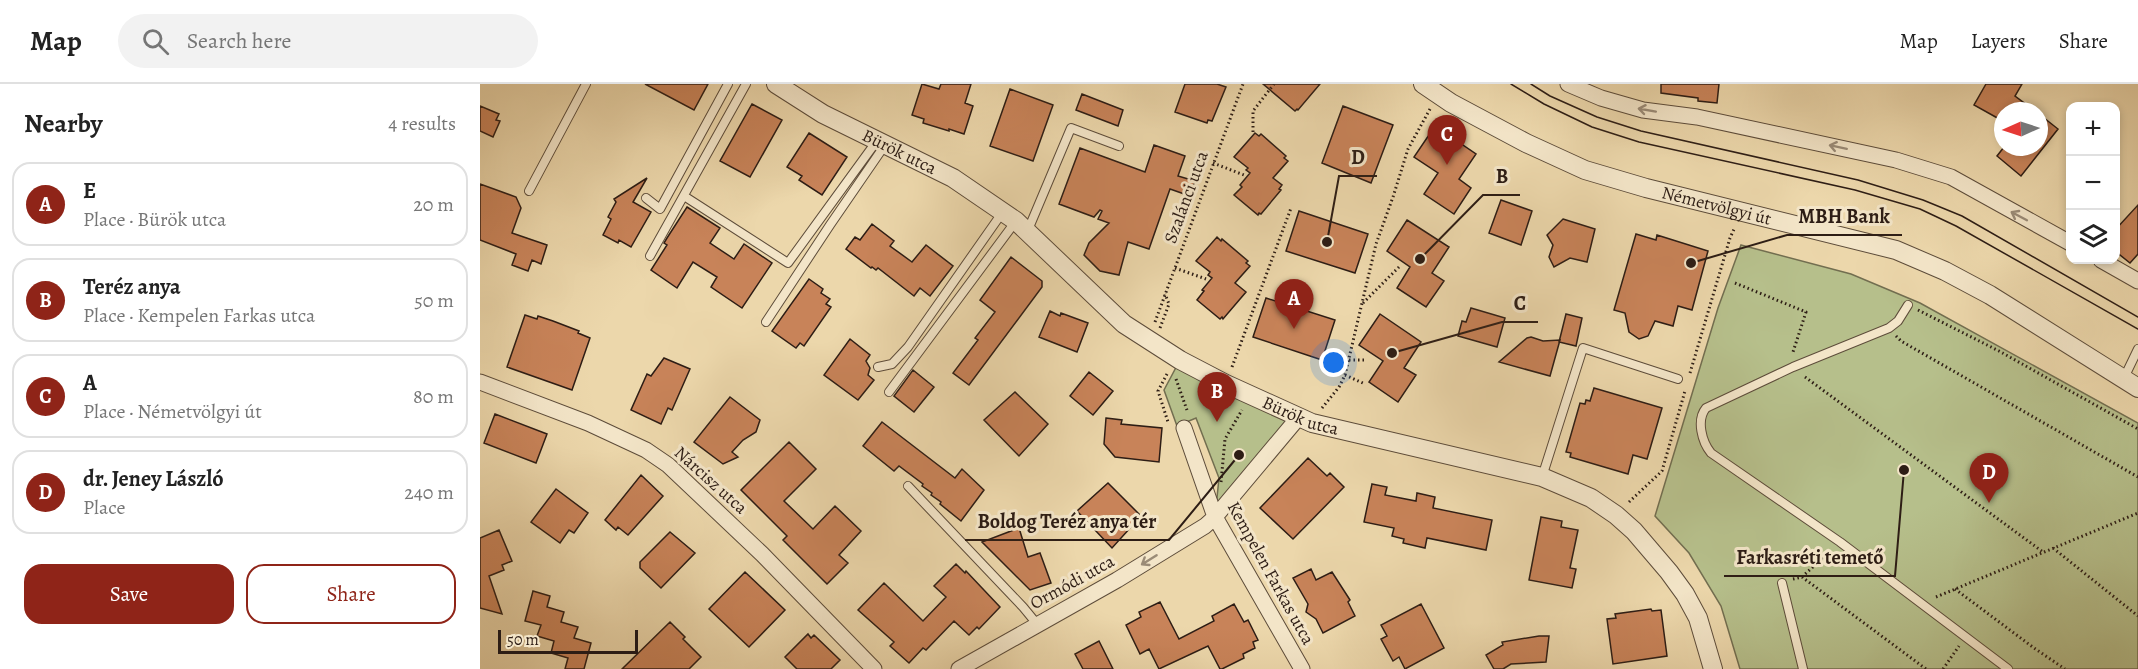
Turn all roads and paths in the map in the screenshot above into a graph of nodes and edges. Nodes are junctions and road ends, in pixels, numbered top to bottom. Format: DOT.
graph roads {
  1 [pos="586,84"];
  2 [pos="729,84"];
  3 [pos="746,84"];
  4 [pos="776,84"];
  5 [pos="1243,84"];
  6 [pos="1274,84"];
  7 [pos="1423,84"];
  8 [pos="1568,84"];
  9 [pos="1425,117"];
  10 [pos="1253,132"];
  11 [pos="881,143"];
  12 [pos="1119,146"];
  13 [pos="1213,164"];
  14 [pos="1244,175"];
  15 [pos="529,192"];
  16 [pos="684,196"];
  17 [pos="645,198"];
  18 [pos="1291,208"];
  19 [pos="1015,222"];
  20 [pos="2066,241"];
  21 [pos="650,256"];
  22 [pos="2108,264"];
  23 [pos="1399,267"];
  24 [pos="1175,268"];
  25 [pos="1206,279"];
  26 [pos="2138,281"];
  27 [pos="1735,284"];
  28 [pos="1166,294"];
  29 [pos="1362,304"];
  30 [pos="1908,305"];
  31 [pos="1156,320"];
  32 [pos="766,322"];
  33 [pos="1889,328"];
  34 [pos="1160,330"];
  35 [pos="2138,348"];
  36 [pos="1349,360"];
  37 [pos="1366,360"];
  38 [pos="878,367"];
  39 [pos="1793,367"];
  40 [pos="1231,372"];
  41 [pos="1345,375"];
  42 [pos="1175,376"];
  43 [pos="1678,379"];
  44 [pos="480,382"];
  45 [pos="1365,384"];
  46 [pos="2131,384"];
  47 [pos="889,392"];
  48 [pos="1244,407"];
  49 [pos="1305,421"];
  50 [pos="1184,428"];
  51 [pos="2138,429"];
  52 [pos="1542,477"];
  53 [pos="2138,477"];
  54 [pos="908,486"];
  55 [pos="2138,513"];
  56 [pos="1215,517"];
  57 [pos="1840,542"];
  58 [pos="2053,548"];
  59 [pos="2043,552"];
  60 [pos="1802,577"];
  61 [pos="1782,583"];
  62 [pos="1955,589"];
  63 [pos="1925,606"];
  64 [pos="2138,616"];
  65 [pos="1037,624"];
  66 [pos="1953,655"];
  67 [pos="874,669"];
  68 [pos="959,669"];
  69 [pos="1302,669"];
  70 [pos="1713,669"];
  71 [pos="1803,669"];
  72 [pos="1926,669"];
  73 [pos="1943,669"];
  74 [pos="2008,669"];
  75 [pos="2065,669"];
  1 -- 15 [label="lane"];
  2 -- 17 [label="lane"];
  3 -- 16 [label="lane"];
  4 -- 11 [label="street, Bürök utca"];
  5 -- 13 [label="path, Szalánci utca"];
  6 -- 10 [label="path"];
  7 -- 46 [label="street, Németvölgyi út"];
  20 -- 8 [label="street, one-way"];
  9 -- 29 [label="path"];
  11 -- 16 [label="lane"];
  11 -- 19 [label="street, Bürök utca"];
  11 -- 32 [label="lane"];
  12 -- 19 [label="lane"];
  13 -- 14 [label="path"];
  13 -- 24 [label="path, Szalánci utca"];
  16 -- 21 [label="lane"];
  18 -- 40 [label="path"];
  19 -- 38 [label="lane"];
  19 -- 47 [label="lane"];
  19 -- 49 [label="street, Bürök utca"];
  22 -- 26 [label="street"];
  23 -- 29 [label="path"];
  24 -- 25 [label="path"];
  24 -- 28 [label="path, Szalánci utca"];
  27 -- 39 [label="path"];
  28 -- 31 [label="path, Szalánci utca"];
  28 -- 34 [label="path"];
  29 -- 36 [label="path"];
  30 -- 33 [label="lane"];
  30 -- 51 [label="path"];
  33 -- 39 [label="lane"];
  33 -- 53 [label="path"];
  35 -- 46 [label="lane"];
  36 -- 37 [label="path"];
  36 -- 41 [label="path"];
  39 -- 57 [label="lane"];
  39 -- 59 [label="path"];
  41 -- 45 [label="path"];
  41 -- 49 [label="path"];
  42 -- 50 [label="path"];
  43 -- 52 [label="lane"];
  44 -- 67 [label="street, Nárcisz utca"];
  48 -- 56 [label="path"];
  49 -- 52 [label="street, Bürök utca"];
  49 -- 56 [label="street, Ormódi utca"];
  50 -- 56 [label="street, Kempelen Farkas utca"];
  52 -- 70 [label="street, Bürök utca"];
  54 -- 65 [label="lane"];
  55 -- 58 [label="path"];
  56 -- 65 [label="street, Ormódi utca, one-way"];
  56 -- 69 [label="street, Kempelen Farkas utca"];
  57 -- 60 [label="path"];
  57 -- 63 [label="lane"];
  58 -- 59 [label="path"];
  58 -- 64 [label="path"];
  59 -- 62 [label="path"];
  60 -- 61 [label="path"];
  60 -- 72 [label="path"];
  61 -- 71 [label="lane"];
  62 -- 63 [label="path"];
  62 -- 75 [label="path"];
  63 -- 74 [label="lane"];
  65 -- 68 [label="street, Ormódi utca"];
  66 -- 73 [label="path"];
}
